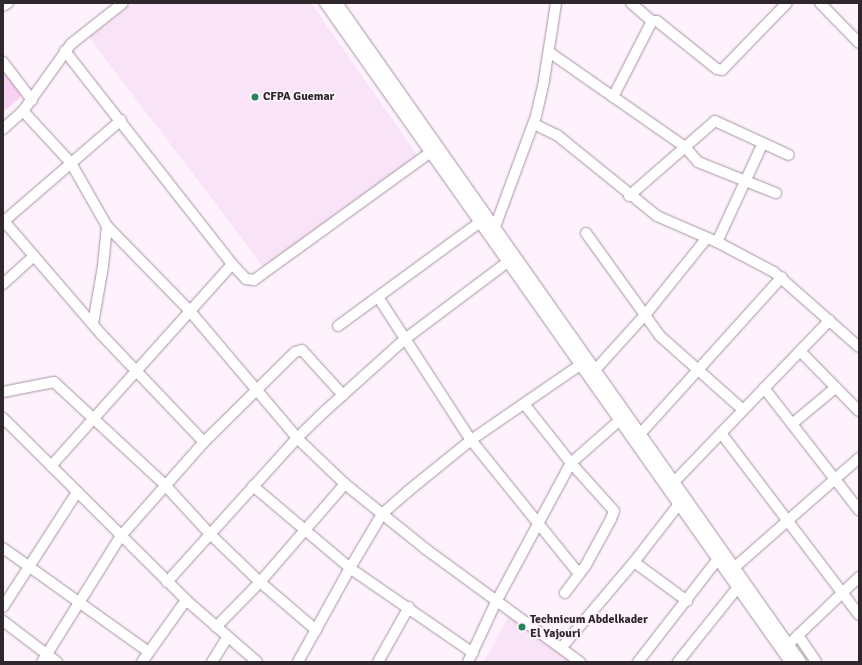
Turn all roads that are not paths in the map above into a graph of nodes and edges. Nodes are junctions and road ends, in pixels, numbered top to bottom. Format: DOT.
graph roads {
  1 [pos="8,3"];
  2 [pos="123,3"];
  3 [pos="325,3"];
  4 [pos="337,3"];
  5 [pos="556,3"];
  6 [pos="631,3"];
  7 [pos="787,3"];
  8 [pos="820,3"];
  9 [pos="3,6"];
  10 [pos="652,21"];
  11 [pos="857,38"];
  12 [pos="65,50"];
  13 [pos="549,52"];
  14 [pos="3,62"];
  15 [pos="613,97"];
  16 [pos="32,100"];
  17 [pos="23,111"];
  18 [pos="121,120"];
  19 [pos="534,124"];
  20 [pos="3,129"];
  21 [pos="763,143"];
  22 [pos="685,147"];
  23 [pos="431,152"];
  24 [pos="789,155"];
  25 [pos="71,163"];
  26 [pos="746,182"];
  27 [pos="776,193"];
  28 [pos="629,196"];
  29 [pos="484,219"];
  30 [pos="3,221"];
  31 [pos="107,226"];
  32 [pos="495,227"];
  33 [pos="586,232"];
  34 [pos="712,240"];
  35 [pos="34,256"];
  36 [pos="512,259"];
  37 [pos="232,264"];
  38 [pos="782,277"];
  39 [pos="3,284"];
  40 [pos="378,297"];
  41 [pos="189,310"];
  42 [pos="645,316"];
  43 [pos="830,320"];
  44 [pos="93,324"];
  45 [pos="338,326"];
  46 [pos="405,339"];
  47 [pos="859,347"];
  48 [pos="800,351"];
  49 [pos="585,362"];
  50 [pos="596,369"];
  51 [pos="699,371"];
  52 [pos="136,372"];
  53 [pos="256,388"];
  54 [pos="764,388"];
  55 [pos="835,388"];
  56 [pos="3,392"];
  57 [pos="343,394"];
  58 [pos="525,404"];
  59 [pos="743,410"];
  60 [pos="859,411"];
  61 [pos="93,417"];
  62 [pos="3,418"];
  63 [pos="620,420"];
  64 [pos="792,424"];
  65 [pos="641,433"];
  66 [pos="721,433"];
  67 [pos="297,438"];
  68 [pos="471,440"];
  69 [pos="204,442"];
  70 [pos="859,458"];
  71 [pos="571,463"];
  72 [pos="51,466"];
  73 [pos="836,479"];
  74 [pos="675,481"];
  75 [pos="164,484"];
  76 [pos="345,484"];
  77 [pos="253,486"];
  78 [pos="77,492"];
  79 [pos="679,504"];
  80 [pos="859,510"];
  81 [pos="382,514"];
  82 [pos="788,521"];
  83 [pos="537,525"];
  84 [pos="305,529"];
  85 [pos="209,533"];
  86 [pos="120,537"];
  87 [pos="3,548"];
  88 [pos="718,559"];
  89 [pos="634,562"];
  90 [pos="30,565"];
  91 [pos="735,567"];
  92 [pos="350,568"];
  93 [pos="579,574"];
  94 [pos="859,578"];
  95 [pos="167,582"];
  96 [pos="260,582"];
  97 [pos="738,587"];
  98 [pos="565,593"];
  99 [pos="842,593"];
  100 [pos="186,600"];
  101 [pos="687,601"];
  102 [pos="496,602"];
  103 [pos="78,604"];
  104 [pos="3,607"];
  105 [pos="408,607"];
  106 [pos="859,616"];
  107 [pos="3,621"];
  108 [pos="216,627"];
  109 [pos="316,630"];
  110 [pos="798,635"];
  111 [pos="227,638"];
  112 [pos="789,644"];
  113 [pos="562,647"];
  114 [pos="148,652"];
  115 [pos="470,657"];
  116 [pos="44,658"];
  117 [pos="57,662"];
  118 [pos="142,662"];
  119 [pos="212,662"];
  120 [pos="257,662"];
  121 [pos="298,662"];
  122 [pos="378,662"];
  123 [pos="580,662"];
  124 [pos="638,662"];
  125 [pos="678,662"];
  126 [pos="790,662"];
  127 [pos="801,662"];
  128 [pos="816,662"];
  1 -- 9 [label="street"];
  2 -- 12 [label="street"];
  3 -- 23 [label="street"];
  4 -- 29 [label="street"];
  5 -- 13 [label="street"];
  6 -- 10 [label="street"];
  7 -- 10 [label="street"];
  8 -- 11 [label="street"];
  10 -- 15 [label="street"];
  12 -- 16 [label="street"];
  12 -- 18 [label="street"];
  13 -- 15 [label="street"];
  13 -- 19 [label="street"];
  14 -- 16 [label="street"];
  15 -- 22 [label="street"];
  16 -- 17 [label="street"];
  17 -- 20 [label="street"];
  17 -- 25 [label="street"];
  18 -- 25 [label="street"];
  18 -- 37 [label="street"];
  19 -- 28 [label="street"];
  19 -- 32 [label="street"];
  21 -- 22 [label="street"];
  21 -- 24 [label="street"];
  21 -- 26 [label="street"];
  22 -- 26 [label="street"];
  22 -- 28 [label="street"];
  23 -- 29 [label="street"];
  23 -- 37 [label="street"];
  25 -- 30 [label="street"];
  25 -- 31 [label="street"];
  26 -- 27 [label="street"];
  26 -- 34 [label="street"];
  28 -- 34 [label="street"];
  29 -- 32 [label="street"];
  29 -- 36 [label="street"];
  29 -- 40 [label="street"];
  30 -- 35 [label="street"];
  31 -- 41 [label="street"];
  31 -- 44 [label="street"];
  32 -- 36 [label="street"];
  33 -- 42 [label="street"];
  34 -- 38 [label="street"];
  34 -- 42 [label="street"];
  35 -- 39 [label="street"];
  35 -- 44 [label="street"];
  36 -- 46 [label="street"];
  36 -- 49 [label="street"];
  37 -- 41 [label="street"];
  38 -- 43 [label="street"];
  38 -- 51 [label="street"];
  40 -- 45 [label="street"];
  40 -- 46 [label="street"];
  41 -- 52 [label="street"];
  41 -- 53 [label="street"];
  42 -- 50 [label="street"];
  42 -- 51 [label="street"];
  43 -- 47 [label="street"];
  43 -- 48 [label="street"];
  44 -- 52 [label="street"];
  46 -- 57 [label="street"];
  46 -- 68 [label="street"];
  48 -- 54 [label="street"];
  48 -- 55 [label="street"];
  49 -- 50 [label="street"];
  49 -- 58 [label="street"];
  49 -- 63 [label="street"];
  50 -- 65 [label="street"];
  51 -- 59 [label="street"];
  51 -- 65 [label="street"];
  52 -- 61 [label="street"];
  52 -- 69 [label="street"];
  53 -- 57 [label="street"];
  53 -- 67 [label="street"];
  53 -- 69 [label="street"];
  54 -- 59 [label="street"];
  54 -- 64 [label="street"];
  55 -- 60 [label="street"];
  55 -- 64 [label="street"];
  56 -- 61 [label="street"];
  57 -- 67 [label="street"];
  58 -- 68 [label="street"];
  58 -- 71 [label="street"];
  59 -- 66 [label="street"];
  61 -- 72 [label="street"];
  61 -- 75 [label="street"];
  62 -- 72 [label="street"];
  63 -- 71 [label="street"];
  63 -- 79 [label="street"];
  64 -- 73 [label="street"];
  65 -- 74 [label="street"];
  66 -- 74 [label="street"];
  66 -- 82 [label="street"];
  67 -- 76 [label="street"];
  67 -- 77 [label="street"];
  68 -- 81 [label="street"];
  68 -- 83 [label="street"];
  69 -- 75 [label="street"];
  70 -- 73 [label="street"];
  71 -- 83 [label="street"];
  71 -- 93 [label="street"];
  72 -- 78 [label="street"];
  73 -- 80 [label="street"];
  73 -- 82 [label="street"];
  74 -- 91 [label="street"];
  75 -- 85 [label="street"];
  75 -- 86 [label="street"];
  76 -- 81 [label="street"];
  76 -- 84 [label="street"];
  77 -- 84 [label="street"];
  77 -- 85 [label="street"];
  78 -- 86 [label="street"];
  78 -- 90 [label="street"];
  79 -- 88 [label="street"];
  79 -- 89 [label="street"];
  81 -- 92 [label="street"];
  81 -- 102 [label="street"];
  82 -- 91 [label="street"];
  82 -- 99 [label="street"];
  83 -- 93 [label="street"];
  83 -- 102 [label="street"];
  84 -- 92 [label="street"];
  84 -- 96 [label="street"];
  85 -- 95 [label="street"];
  85 -- 96 [label="street"];
  86 -- 95 [label="street"];
  86 -- 103 [label="street"];
  87 -- 90 [label="street"];
  88 -- 97 [label="street"];
  88 -- 101 [label="street"];
  89 -- 101 [label="street"];
  89 -- 113 [label="street"];
  90 -- 103 [label="street"];
  90 -- 104 [label="street"];
  91 -- 112 [label="street"];
  92 -- 105 [label="street"];
  92 -- 109 [label="street"];
  93 -- 98 [label="street"];
  94 -- 99 [label="street"];
  95 -- 100 [label="street"];
  96 -- 108 [label="street"];
  96 -- 109 [label="street"];
  97 -- 125 [label="street"];
  97 -- 126 [label="street"];
  99 -- 106 [label="street"];
  99 -- 110 [label="street"];
  100 -- 108 [label="street"];
  100 -- 114 [label="street"];
  101 -- 124 [label="street"];
  102 -- 113 [label="street"];
  102 -- 115 [label="street"];
  103 -- 114 [label="street"];
  103 -- 116 [label="street"];
  105 -- 115 [label="street"];
  105 -- 122 [label="street"];
  107 -- 116 [label="street"];
  108 -- 111 [label="street"];
  109 -- 121 [label="street"];
  110 -- 112 [label="street"];
  110 -- 128 [label="street"];
  111 -- 119 [label="street"];
  111 -- 120 [label="street"];
  112 -- 127 [label="street"];
  113 -- 123 [label="street"];
  114 -- 118 [label="street"];
  116 -- 117 [label="street"];
}
